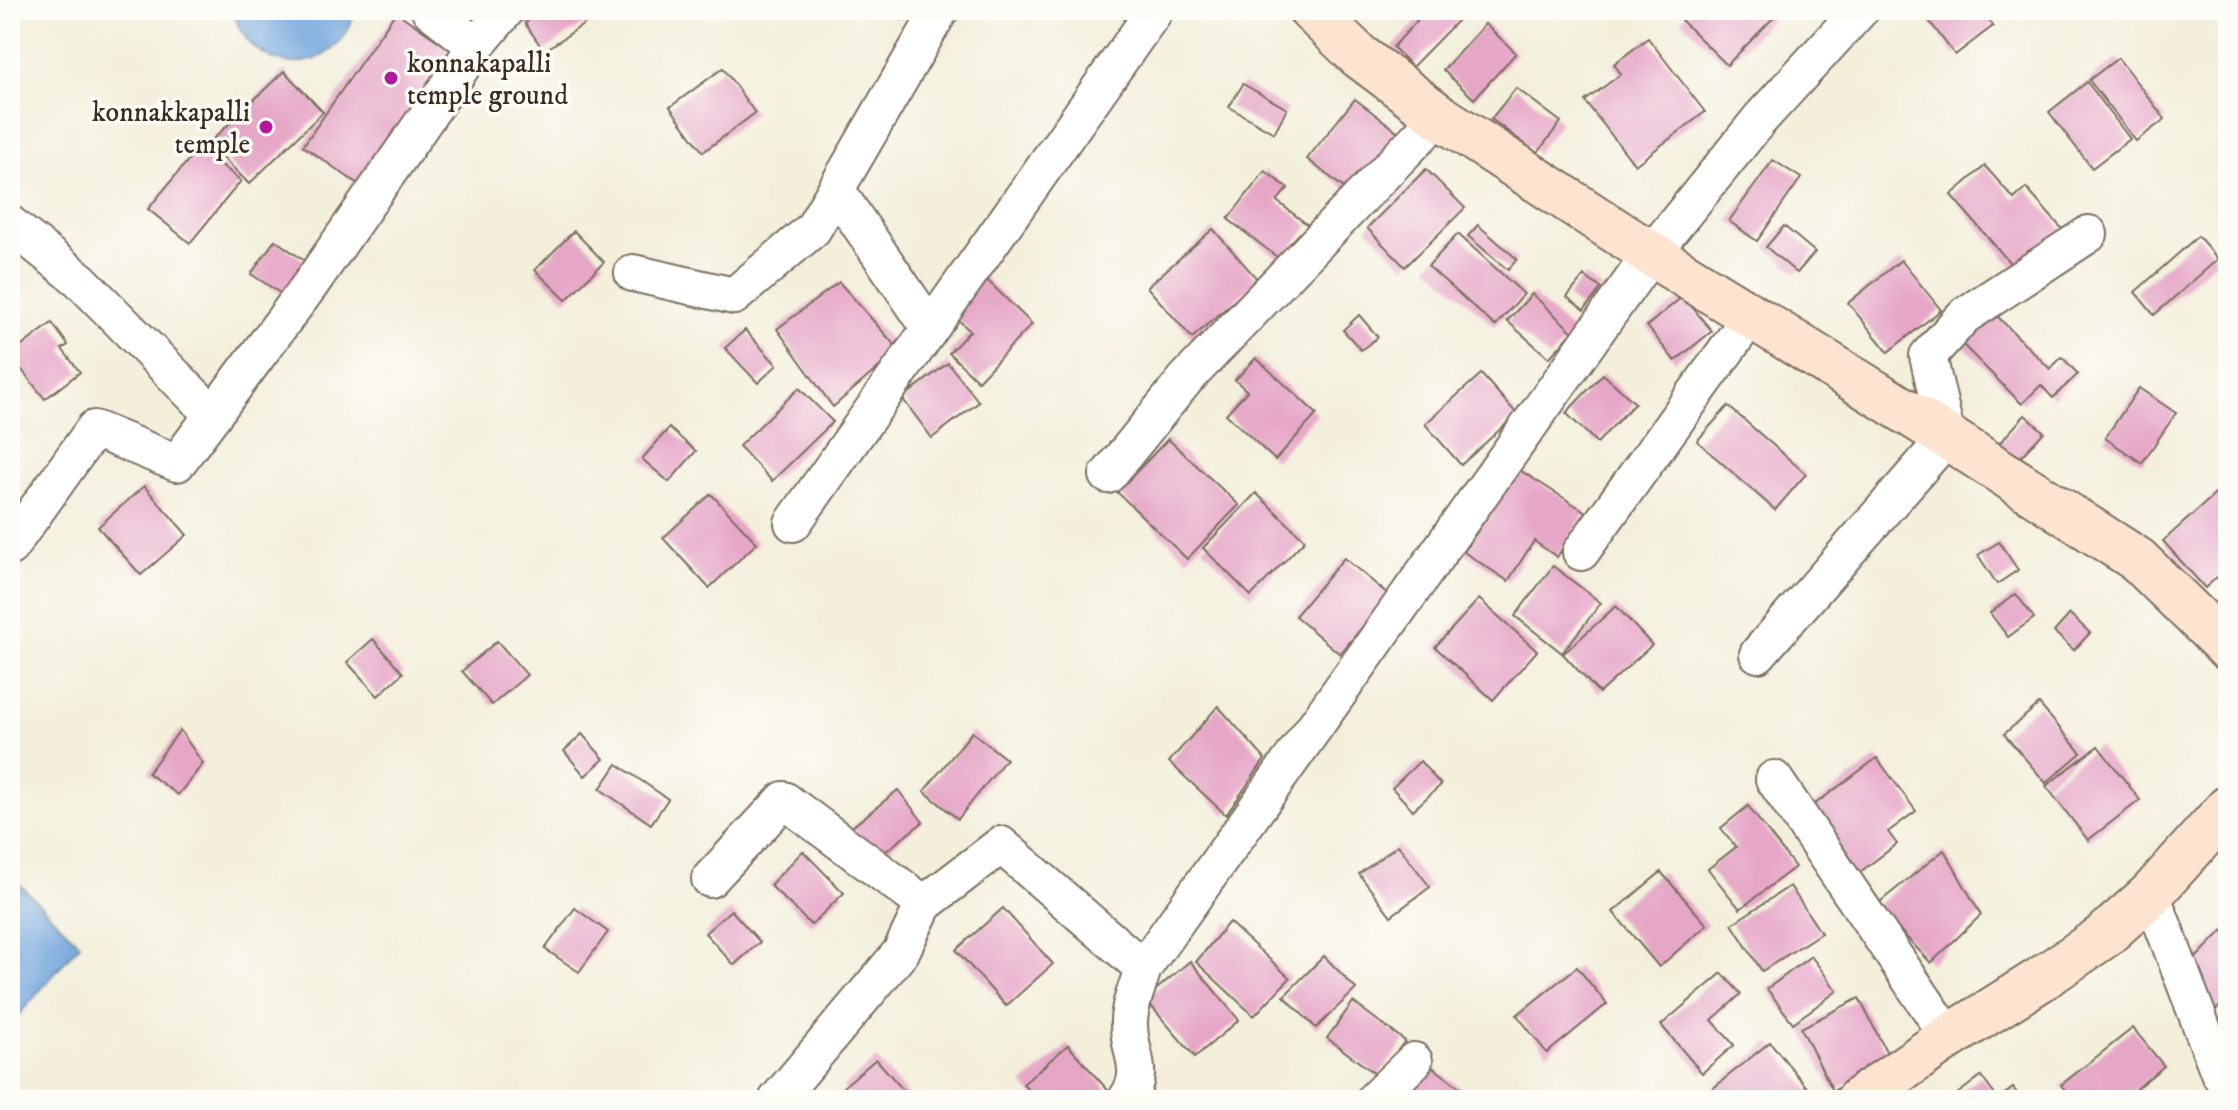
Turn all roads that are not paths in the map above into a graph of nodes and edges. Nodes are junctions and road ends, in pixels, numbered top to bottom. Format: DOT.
graph roads {
  1 [pos="430,10"];
  2 [pos="506,10"];
  3 [pos="940,10"];
  4 [pos="1155,10"];
  5 [pos="1311,10"];
  6 [pos="1860,10"];
  7 [pos="476,46"];
  8 [pos="1439,116"];
  9 [pos="836,190"];
  10 [pos="10,224"];
  11 [pos="2089,234"];
  12 [pos="1651,254"];
  13 [pos="633,273"];
  14 [pos="1751,316"];
  15 [pos="930,328"];
  16 [pos="213,415"];
  17 [pos="1947,437"];
  18 [pos="1108,475"];
  19 [pos="793,523"];
  20 [pos="10,547"];
  21 [pos="1581,552"];
  22 [pos="2228,648"];
  23 [pos="1758,654"];
  24 [pos="1774,779"];
  25 [pos="2228,808"];
  26 [pos="710,879"];
  27 [pos="2151,894"];
  28 [pos="924,904"];
  29 [pos="1143,968"];
  30 [pos="1949,1037"];
  31 [pos="1414,1061"];
  32 [pos="2228,1087"];
  33 [pos="777,1100"];
  34 [pos="1126,1100"];
  35 [pos="1374,1100"];
  36 [pos="1858,1100"];
  1 -- 7 [label="street"];
  2 -- 7 [label="street"];
  3 -- 9 [label="street"];
  4 -- 15 [label="street"];
  5 -- 8 [label="street"];
  6 -- 12 [label="street"];
  7 -- 16 [label="street"];
  8 -- 12 [label="street"];
  8 -- 18 [label="street"];
  9 -- 13 [label="street"];
  9 -- 15 [label="street"];
  10 -- 16 [label="street"];
  11 -- 17 [label="street"];
  12 -- 14 [label="street"];
  12 -- 29 [label="street"];
  14 -- 17 [label="street"];
  14 -- 21 [label="street"];
  15 -- 19 [label="street"];
  16 -- 20 [label="street"];
  17 -- 22 [label="street"];
  17 -- 23 [label="street"];
  24 -- 30 [label="street"];
  25 -- 27 [label="street"];
  26 -- 28 [label="street"];
  27 -- 30 [label="street"];
  27 -- 32 [label="street"];
  28 -- 29 [label="street"];
  28 -- 33 [label="street"];
  29 -- 34 [label="street"];
  30 -- 36 [label="street"];
  31 -- 35 [label="street"];
}
